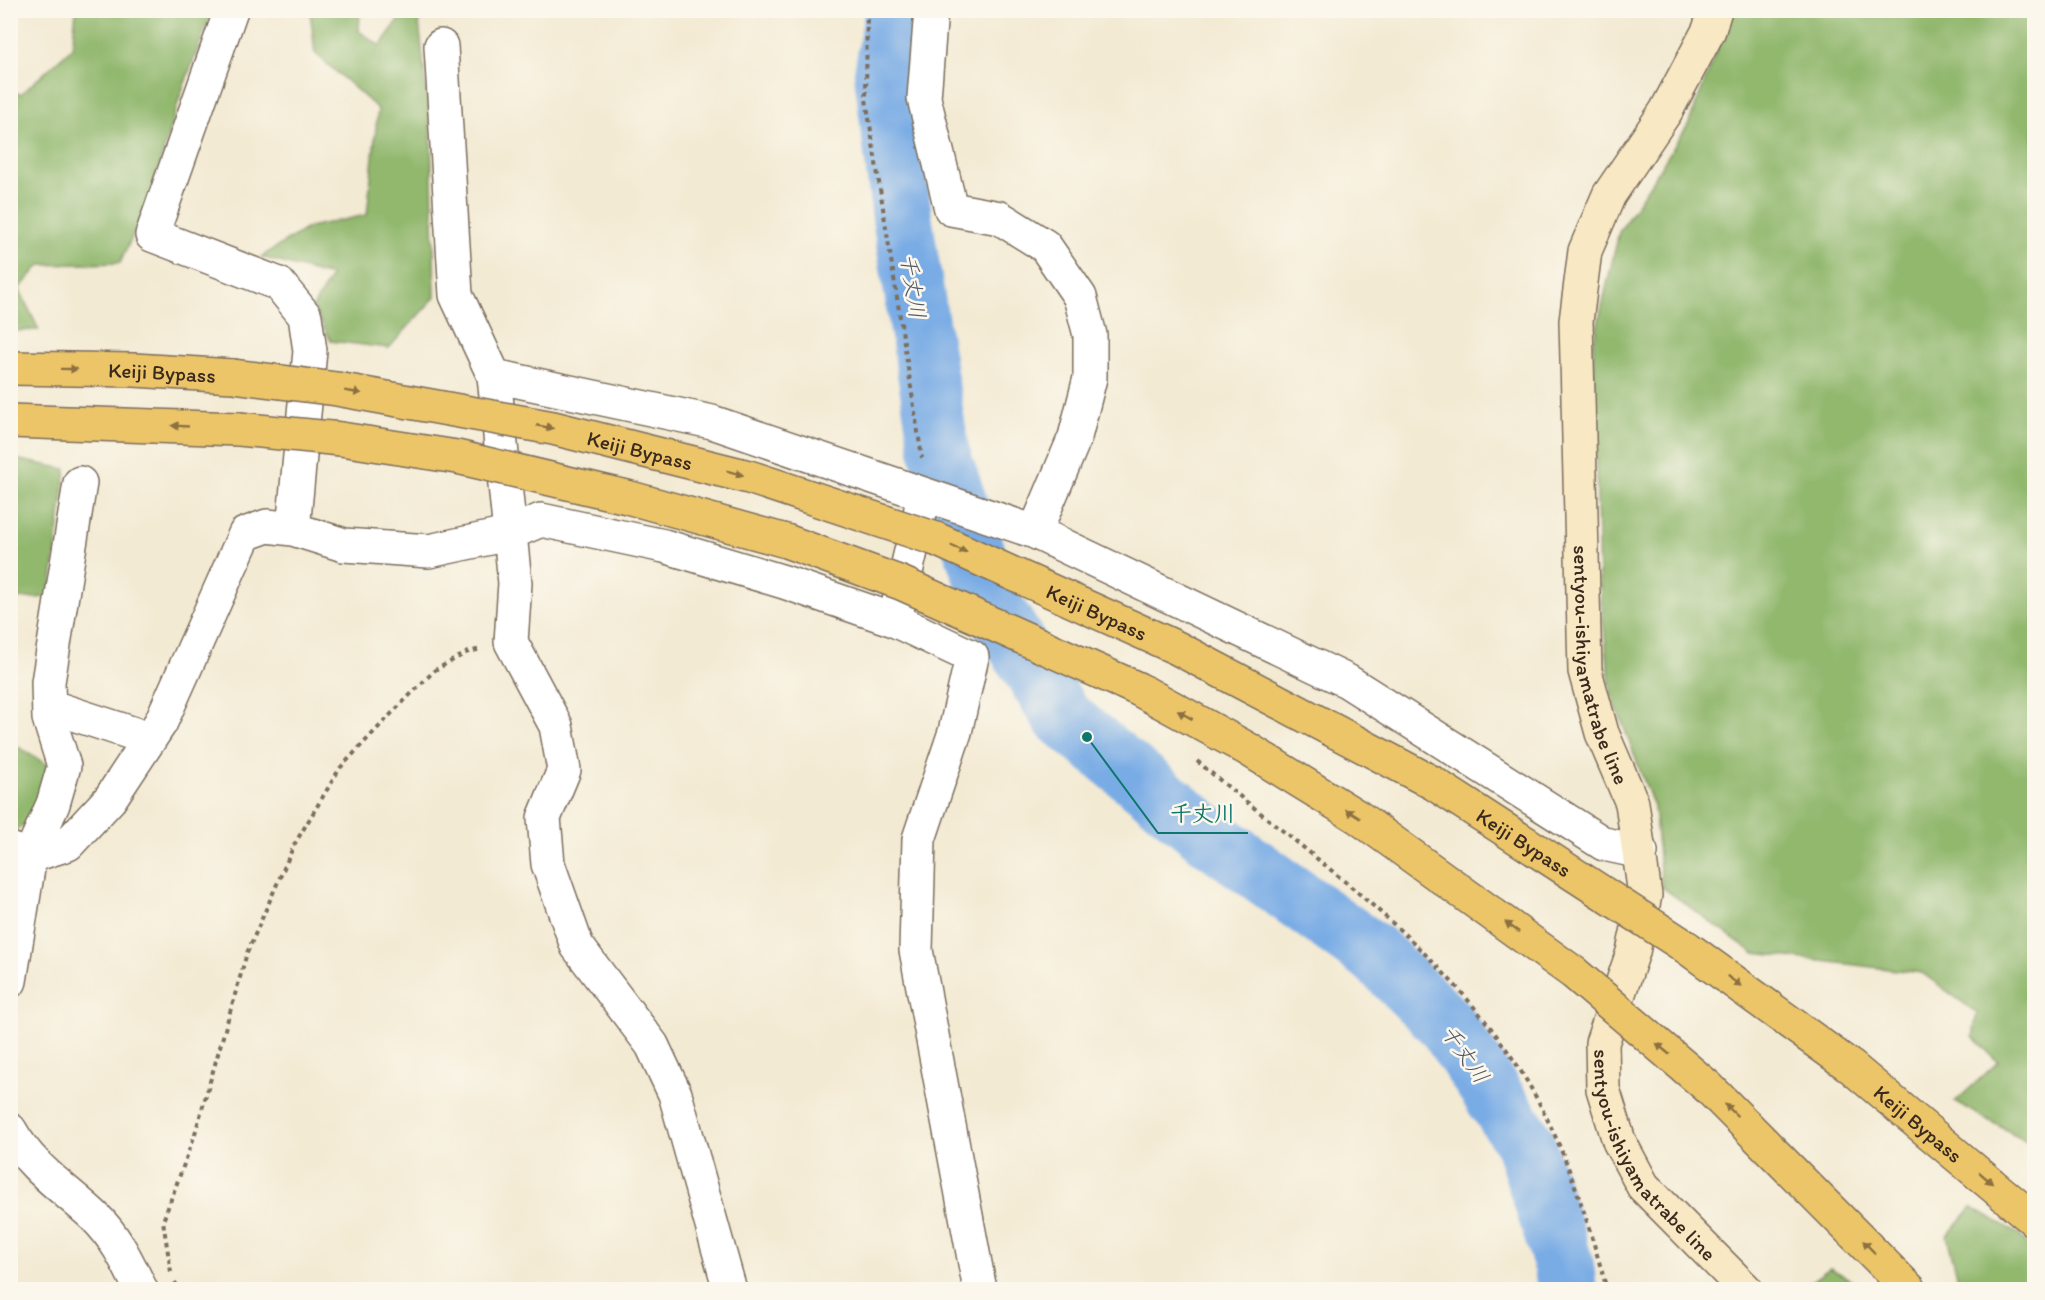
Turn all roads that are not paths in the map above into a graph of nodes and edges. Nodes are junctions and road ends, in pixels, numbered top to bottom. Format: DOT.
graph roads {
  1 [pos="231,10"];
  2 [pos="931,10"];
  3 [pos="1715,10"];
  4 [pos="441,46"];
  5 [pos="10,368"];
  6 [pos="494,376"];
  7 [pos="10,421"];
  8 [pos="80,483"];
  9 [pos="934,497"];
  10 [pos="1026,528"];
  11 [pos="293,530"];
  12 [pos="508,534"];
  13 [pos="894,620"];
  14 [pos="49,706"];
  15 [pos="150,739"];
  16 [pos="20,852"];
  17 [pos="1641,852"];
  18 [pos="10,981"];
  19 [pos="10,1130"];
  20 [pos="2034,1220"];
  21 [pos="141,1290"];
  22 [pos="730,1290"];
  23 [pos="980,1290"];
  24 [pos="1746,1290"];
  25 [pos="1910,1290"];
  1 -- 11 [label="street"];
  2 -- 10 [label="street"];
  3 -- 17 [label="main road, sentyou-ishiyamatrabe line"];
  4 -- 6 [label="street"];
  5 -- 20 [label="highway, Keiji Bypass, one-way, bridge"];
  6 -- 9 [label="street"];
  6 -- 12 [label="street"];
  25 -- 7 [label="highway, one-way, bridge"];
  8 -- 14 [label="street"];
  9 -- 10 [label="street"];
  9 -- 13 [label="street"];
  10 -- 17 [label="street"];
  11 -- 12 [label="street"];
  11 -- 15 [label="street"];
  12 -- 13 [label="street"];
  12 -- 22 [label="street"];
  13 -- 23 [label="street"];
  14 -- 15 [label="street"];
  14 -- 16 [label="street"];
  15 -- 16 [label="street"];
  16 -- 18 [label="street"];
  17 -- 24 [label="main road, sentyou-ishiyamatrabe line"];
  19 -- 21 [label="street"];
}
